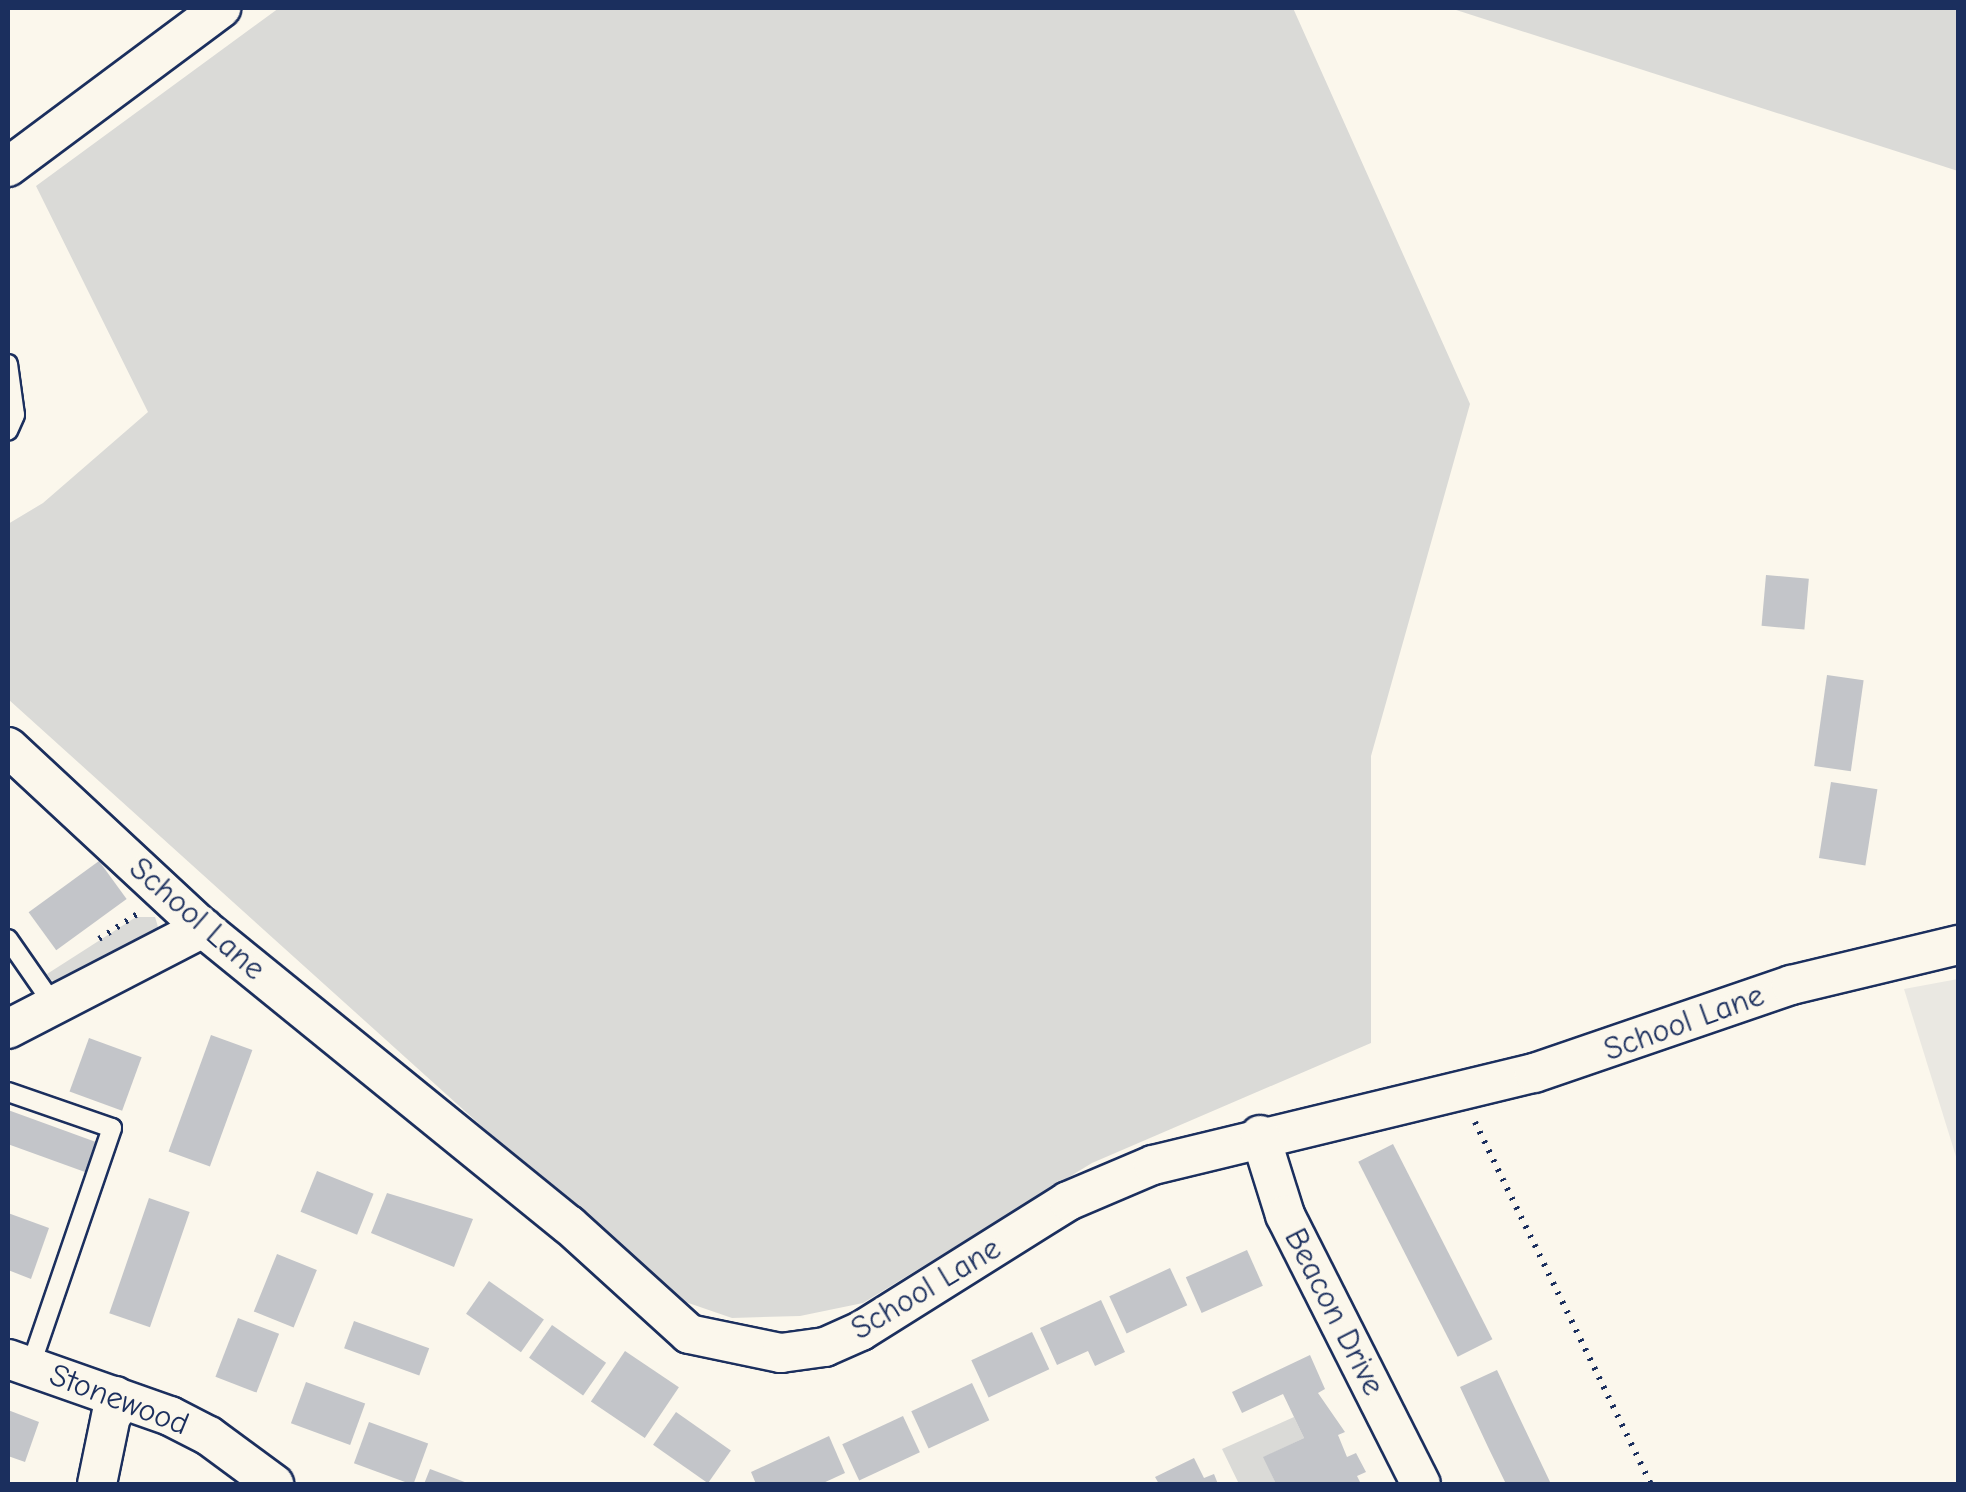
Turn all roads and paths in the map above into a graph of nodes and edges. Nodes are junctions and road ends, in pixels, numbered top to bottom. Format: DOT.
graph roads {
  1 [pos="221,8"];
  2 [pos="8,167"];
  3 [pos="8,364"];
  4 [pos="8,431"];
  5 [pos="8,747"];
  6 [pos="190,934"];
  7 [pos="8,939"];
  8 [pos="1958,945"];
  9 [pos="44,990"];
  10 [pos="8,1028"];
  11 [pos="1460,1089"];
  12 [pos="8,1092"];
  13 [pos="1260,1135"];
  14 [pos="18,1363"];
  15 [pos="115,1396"];
  16 [pos="97,1484"];
  17 [pos="274,1484"];
  18 [pos="1421,1484"];
  19 [pos="1651,1484"];
  1 -- 2 [label="street"];
  3 -- 4 [label="lane"];
  5 -- 6 [label="street, School Lane"];
  6 -- 9 [label="street"];
  6 -- 9 [label="path"];
  6 -- 13 [label="street, School Lane"];
  7 -- 9 [label="lane"];
  8 -- 11 [label="street, School Lane"];
  9 -- 10 [label="street"];
  11 -- 13 [label="street, School Lane"];
  11 -- 19 [label="path"];
  12 -- 14 [label="lane"];
  13 -- 18 [label="street, Beacon Drive"];
  14 -- 15 [label="street, Stonewood"];
  15 -- 16 [label="street"];
  15 -- 17 [label="street, Stonewood"];
}
